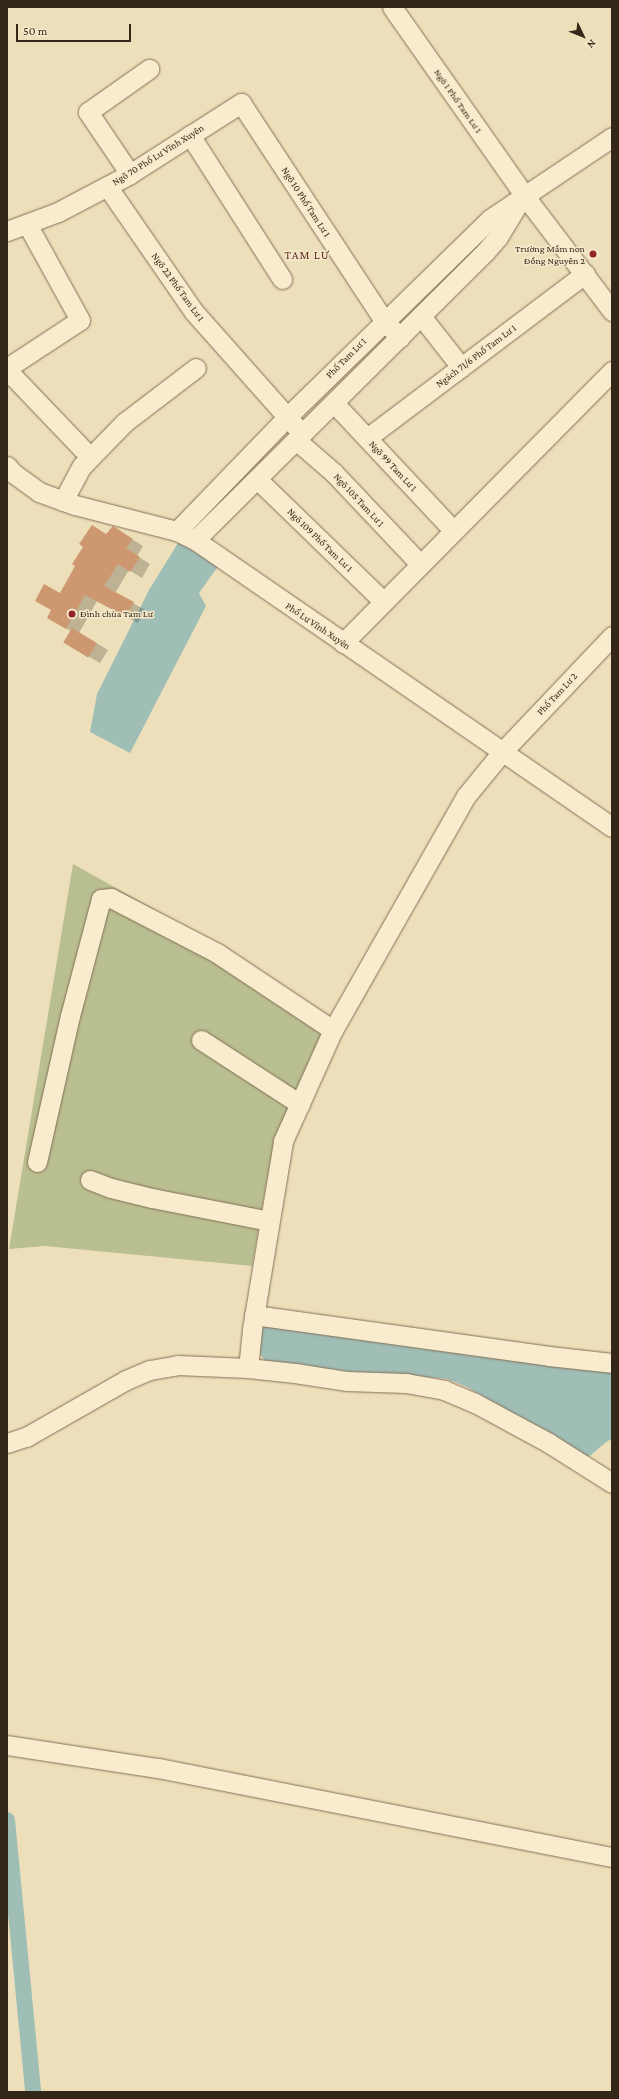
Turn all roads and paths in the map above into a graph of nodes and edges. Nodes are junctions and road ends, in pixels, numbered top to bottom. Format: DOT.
graph roads {
  1 [pos="392,7"];
  2 [pos="149,69"];
  3 [pos="241,103"];
  4 [pos="190,135"];
  5 [pos="612,137"];
  6 [pos="130,174"];
  7 [pos="108,186"];
  8 [pos="524,195"];
  9 [pos="27,224"];
  10 [pos="7,231"];
  11 [pos="585,274"];
  12 [pos="282,279"];
  13 [pos="612,311"];
  14 [pos="421,316"];
  15 [pos="384,321"];
  16 [pos="400,337"];
  17 [pos="461,367"];
  18 [pos="196,368"];
  19 [pos="7,369"];
  20 [pos="612,371"];
  21 [pos="334,403"];
  22 [pos="286,418"];
  23 [pos="299,437"];
  24 [pos="367,438"];
  25 [pos="90,457"];
  26 [pos="7,466"];
  27 [pos="256,479"];
  28 [pos="63,501"];
  29 [pos="453,530"];
  30 [pos="177,531"];
  31 [pos="195,540"];
  32 [pos="420,564"];
  33 [pos="383,602"];
  34 [pos="612,636"];
  35 [pos="343,643"];
  36 [pos="502,752"];
  37 [pos="612,827"];
  38 [pos="333,1030"];
  39 [pos="201,1040"];
  40 [pos="300,1104"];
  41 [pos="37,1162"];
  42 [pos="90,1180"];
  43 [pos="269,1221"];
  44 [pos="253,1322"];
  45 [pos="612,1363"];
  46 [pos="248,1368"];
  47 [pos="7,1443"];
  48 [pos="612,1483"];
  49 [pos="7,1745"];
  50 [pos="612,1856"];
  1 -- 8 [label="street, Ngõ 1 Phố Tam Lư 1"];
  2 -- 6 [label="street"];
  3 -- 4 [label="street, Ngõ 70 Phố Lư Vĩnh Xuyên"];
  3 -- 15 [label="street, Ngõ 10 Phố Tam Lư 1"];
  4 -- 6 [label="street, Ngõ 70 Phố Lư Vĩnh Xuyên"];
  4 -- 12 [label="street"];
  5 -- 8 [label="street, Phố Tam Lư 1"];
  6 -- 7 [label="street, Ngõ 70 Phố Lư Vĩnh Xuyên"];
  7 -- 9 [label="street, Ngõ 70 Phố Lư Vĩnh Xuyên"];
  7 -- 22 [label="street, Ngõ 22 Phố Tam Lư 1"];
  8 -- 11 [label="street, Ngõ 1 Phố Tam Lư 1"];
  8 -- 14 [label="street, Phố Tam Lư 1"];
  8 -- 15 [label="street, Phố Tam Lư 1"];
  9 -- 10 [label="street, Ngõ 70 Phố Lư Vĩnh Xuyên"];
  9 -- 19 [label="street"];
  11 -- 13 [label="street, Ngõ 1 Phố Tam Lư 1"];
  11 -- 17 [label="street, Ngách 71/6 Phố Tam Lư 1"];
  14 -- 16 [label="street, Phố Tam Lư 1"];
  14 -- 17 [label="street"];
  15 -- 16 [label="street, Ngõ 10 Phố Tam Lư 1"];
  15 -- 22 [label="street, Phố Tam Lư 1"];
  16 -- 21 [label="street, Phố Tam Lư 1"];
  17 -- 24 [label="street, Ngách 71/6 Phố Tam Lư 1"];
  18 -- 25 [label="street"];
  19 -- 25 [label="street"];
  20 -- 29 [label="street"];
  21 -- 23 [label="street, Phố Tam Lư 1"];
  21 -- 24 [label="street, Ngõ 99 Tam Lư 1"];
  22 -- 23 [label="street, Ngõ 22 Phố Tam Lư 1"];
  22 -- 30 [label="street, Phố Tam Lư 1"];
  23 -- 27 [label="street, Phố Tam Lư 1"];
  23 -- 32 [label="street, Ngõ 105 Tam Lư 1"];
  24 -- 29 [label="street, Ngõ 99 Tam Lư 1"];
  25 -- 28 [label="street"];
  26 -- 28 [label="street, Phố Lư Vĩnh Xuyên"];
  27 -- 31 [label="street, Phố Tam Lư 1"];
  27 -- 33 [label="street, Ngõ 109 Phố Tam Lư 1"];
  28 -- 30 [label="street, Phố Lư Vĩnh Xuyên"];
  29 -- 32 [label="street"];
  30 -- 31 [label="street, Phố Lư Vĩnh Xuyên"];
  31 -- 35 [label="street, Phố Lư Vĩnh Xuyên"];
  32 -- 33 [label="street"];
  33 -- 35 [label="street"];
  34 -- 36 [label="street, Phố Tam Lư 2"];
  35 -- 36 [label="street, Phố Lư Vĩnh Xuyên"];
  36 -- 37 [label="street, Phố Lư Vĩnh Xuyên"];
  36 -- 38 [label="street, Phố Tam Lư 2"];
  38 -- 40 [label="street, Phố Tam Lư 2"];
  38 -- 41 [label="street"];
  39 -- 40 [label="street"];
  40 -- 43 [label="street, Phố Tam Lư 2"];
  42 -- 43 [label="street"];
  43 -- 44 [label="street, Phố Tam Lư 2"];
  44 -- 45 [label="street"];
  44 -- 46 [label="street, Phố Tam Lư 2"];
  46 -- 47 [label="street"];
  46 -- 48 [label="street"];
  49 -- 50 [label="street"];
}
